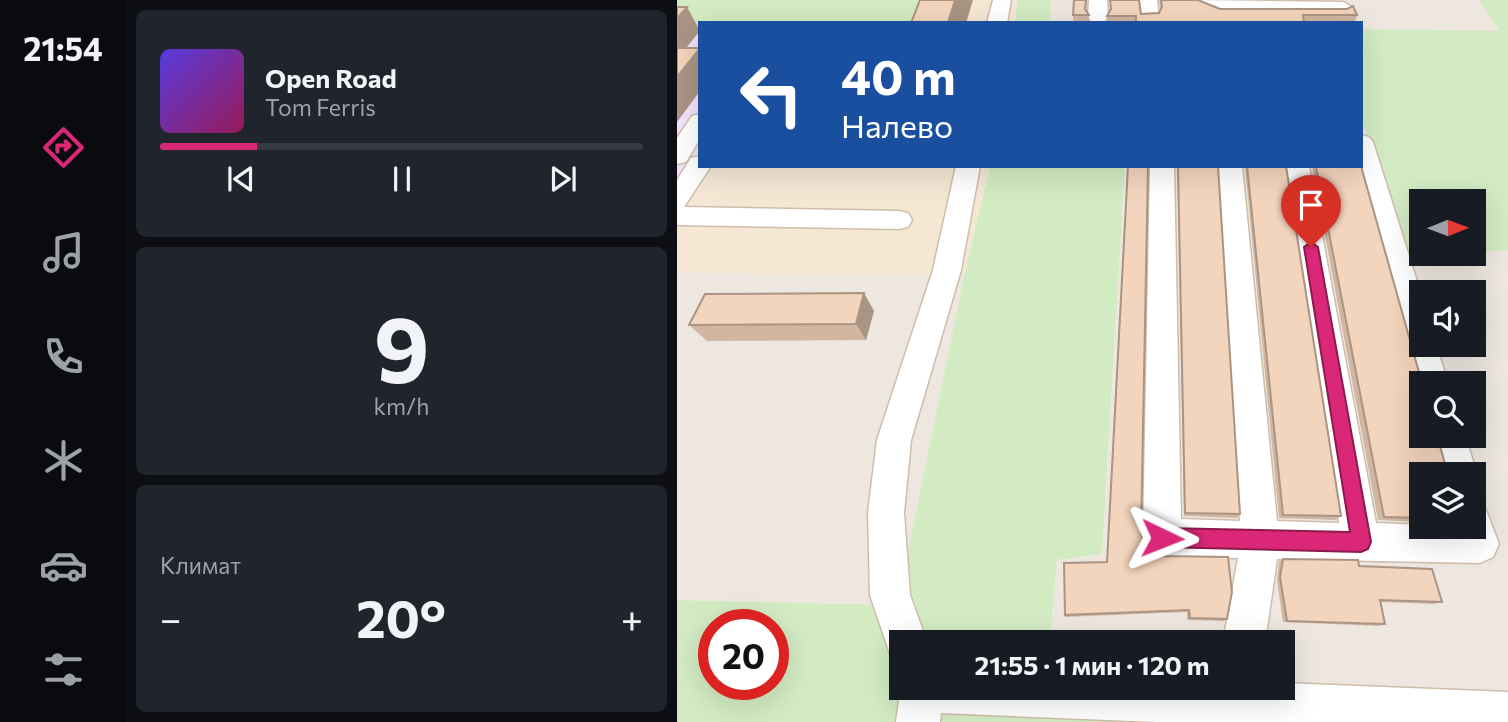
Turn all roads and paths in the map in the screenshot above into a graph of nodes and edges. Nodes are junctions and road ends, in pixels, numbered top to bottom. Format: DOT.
graph roads {
  1 [pos="1002,0"];
  2 [pos="1203,0"];
  3 [pos="1344,8"];
  4 [pos="997,21"];
  5 [pos="698,124"];
  6 [pos="1363,149"];
  7 [pos="677,156"];
  8 [pos="698,167"];
  9 [pos="968,168"];
  10 [pos="1162,168"];
  11 [pos="1230,168"];
  12 [pos="1297,168"];
  13 [pos="678,201"];
  14 [pos="899,220"];
  15 [pos="1409,304"];
  16 [pos="1478,539"];
  17 [pos="1260,542"];
  18 [pos="1361,542"];
  19 [pos="902,630"];
  20 [pos="1246,630"];
  21 [pos="1295,699"];
  22 [pos="1508,714"];
  1 -- 4 [label="street"];
  2 -- 3 [label="street"];
  5 -- 7 [label="street"];
  6 -- 15 [label="street"];
  8 -- 13 [label="street"];
  9 -- 19 [label="street"];
  10 -- 17 [label="street"];
  11 -- 17 [label="street"];
  12 -- 18 [label="street"];
  13 -- 14 [label="street"];
  16 -- 18 [label="street"];
  17 -- 18 [label="street"];
  17 -- 20 [label="street"];
  21 -- 22 [label="street"];
}
